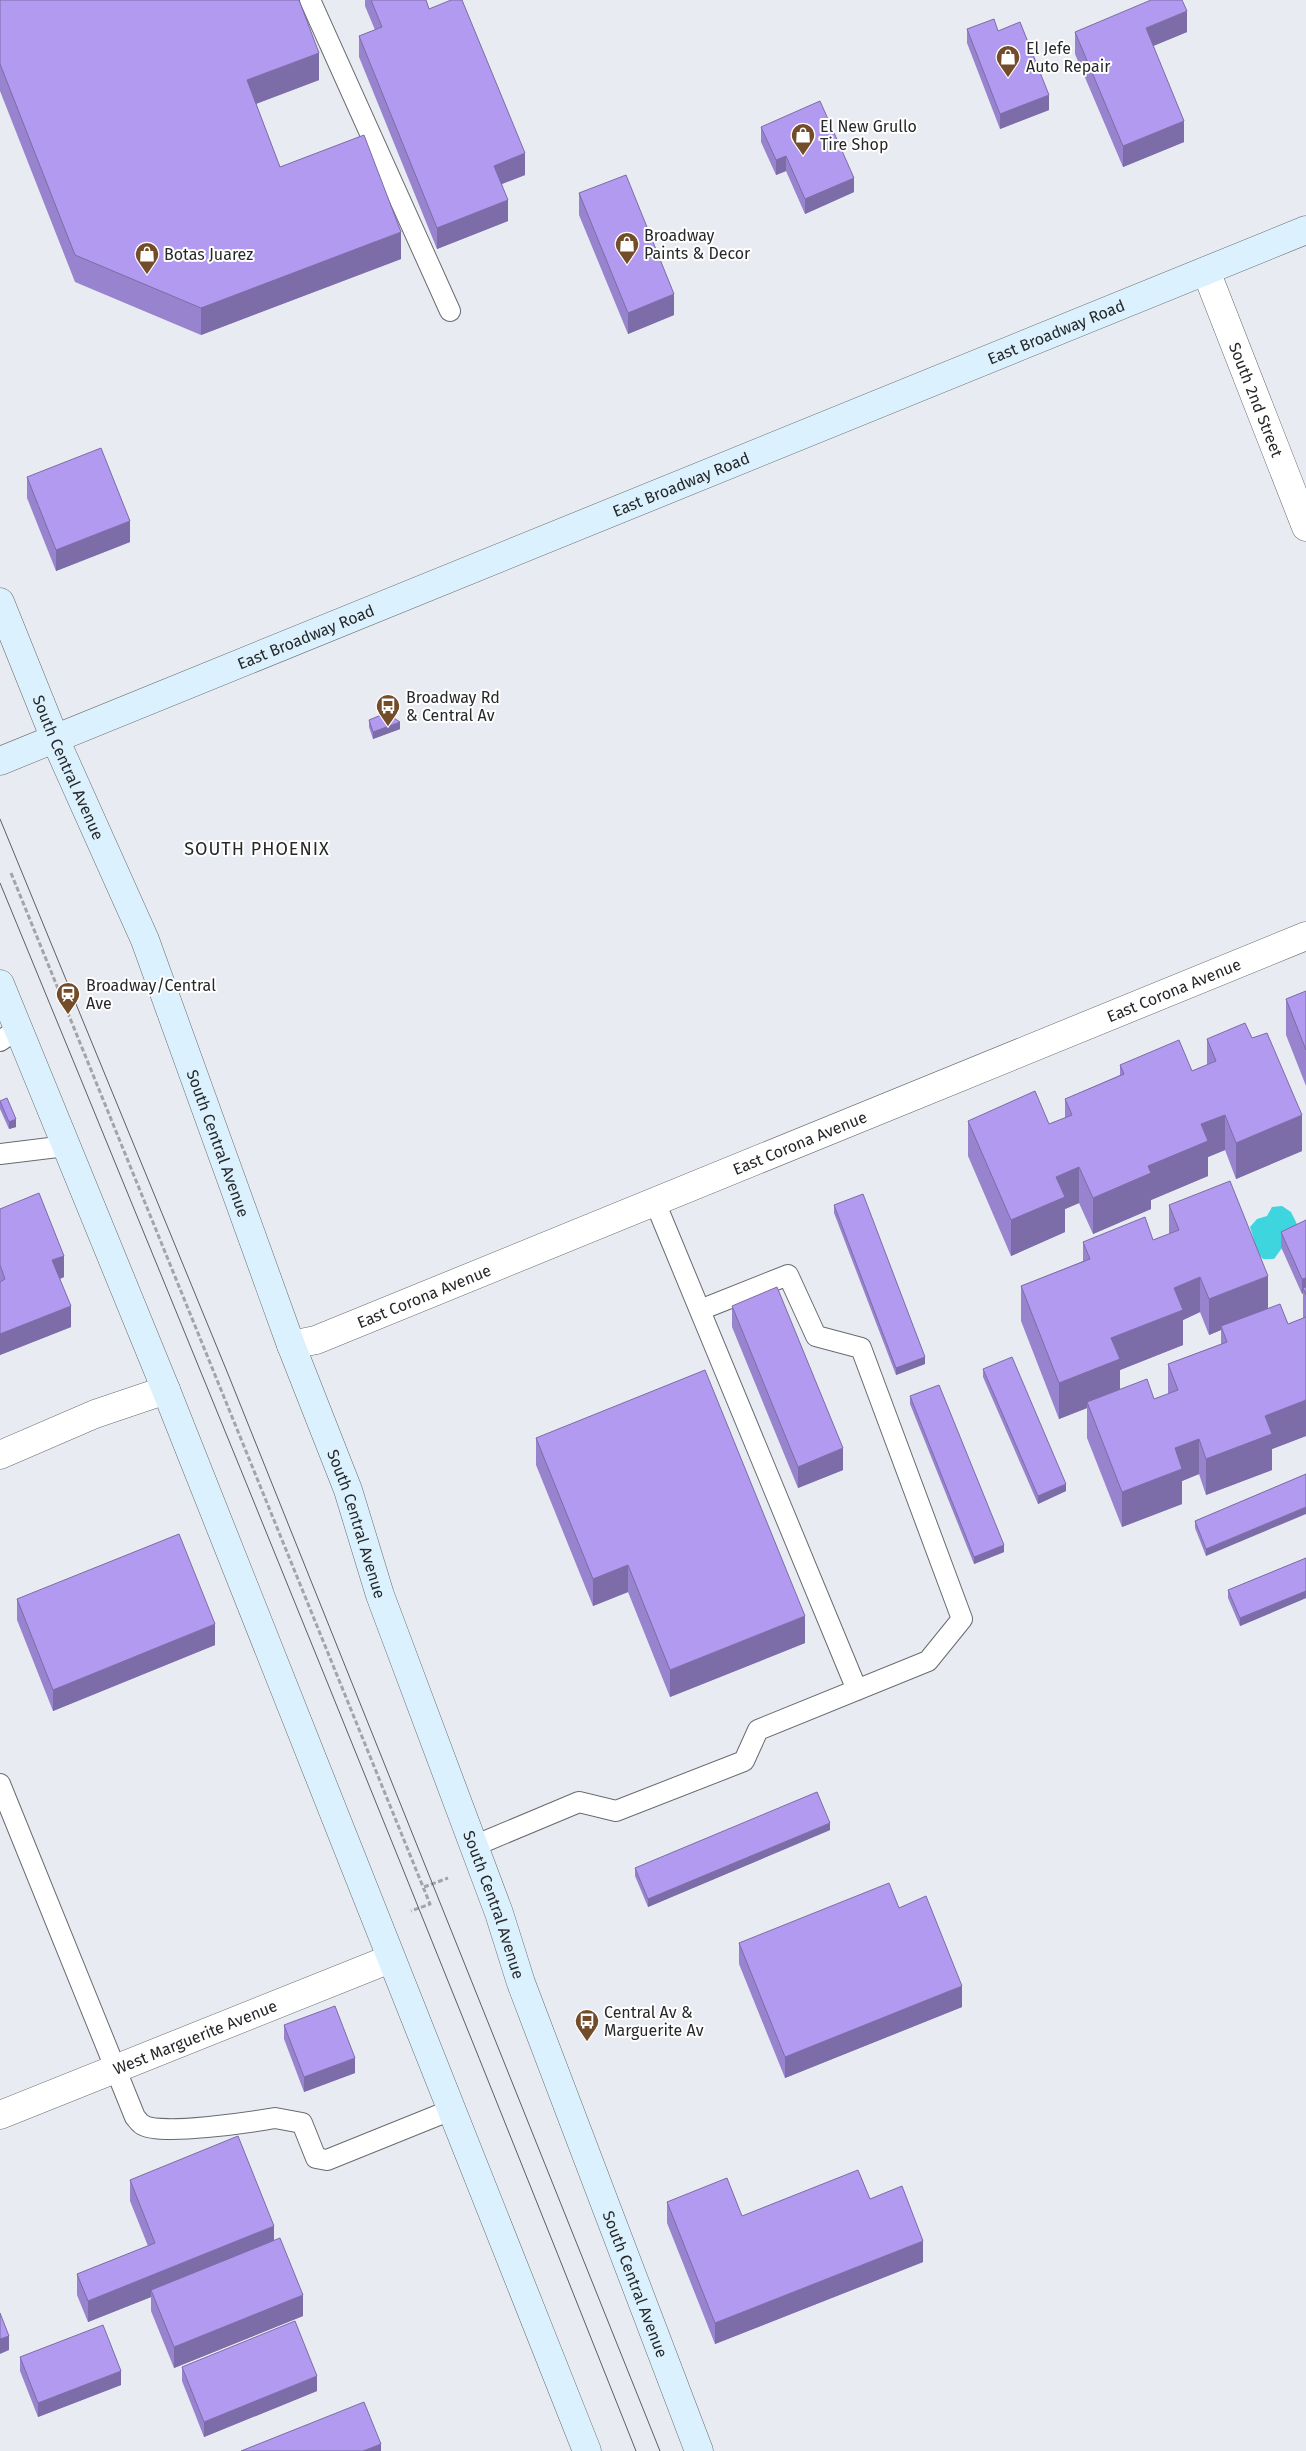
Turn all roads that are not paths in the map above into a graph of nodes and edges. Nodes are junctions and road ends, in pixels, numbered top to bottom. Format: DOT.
graph roads {
  1 [pos="310,0"];
  2 [pos="1306,230"];
  3 [pos="1206,271"];
  4 [pos="450,311"];
  5 [pos="1306,527"];
  6 [pos="0,602"];
  7 [pos="55,738"];
  8 [pos="0,761"];
  9 [pos="1306,936"];
  10 [pos="0,984"];
  11 [pos="9,1035"];
  12 [pos="66,1146"];
  13 [pos="0,1154"];
  14 [pos="655,1202"];
  15 [pos="700,1310"];
  16 [pos="291,1345"];
  17 [pos="166,1390"];
  18 [pos="0,1455"];
  19 [pos="857,1690"];
  20 [pos="2,1797"];
  21 [pos="474,1846"];
  22 [pos="390,1958"];
  23 [pos="116,2068"];
  24 [pos="451,2110"];
  25 [pos="0,2115"];
  26 [pos="587,2451"];
  27 [pos="699,2451"];
  1 -- 4 [label="lane"];
  2 -- 3 [label="main road, East Broadway Road"];
  3 -- 5 [label="street, South 2nd Street"];
  3 -- 7 [label="main road, East Broadway Road"];
  6 -- 7 [label="main road, South Central Avenue"];
  7 -- 8 [label="main road, East Broadway Road"];
  7 -- 16 [label="main road, South Central Avenue"];
  9 -- 14 [label="street, East Corona Avenue"];
  10 -- 11 [label="main road"];
  11 -- 12 [label="main road"];
  12 -- 13 [label="lane"];
  12 -- 17 [label="main road"];
  14 -- 15 [label="lane"];
  14 -- 16 [label="street, East Corona Avenue"];
  15 -- 19 [label="lane"];
  15 -- 19 [label="lane"];
  16 -- 21 [label="main road, South Central Avenue"];
  17 -- 18 [label="street"];
  17 -- 22 [label="main road"];
  19 -- 21 [label="lane"];
  20 -- 23 [label="lane"];
  21 -- 27 [label="main road, South Central Avenue"];
  22 -- 23 [label="street, West Marguerite Avenue"];
  22 -- 24 [label="main road"];
  23 -- 24 [label="lane"];
  23 -- 25 [label="street, West Marguerite Avenue"];
  24 -- 26 [label="main road"];
}
